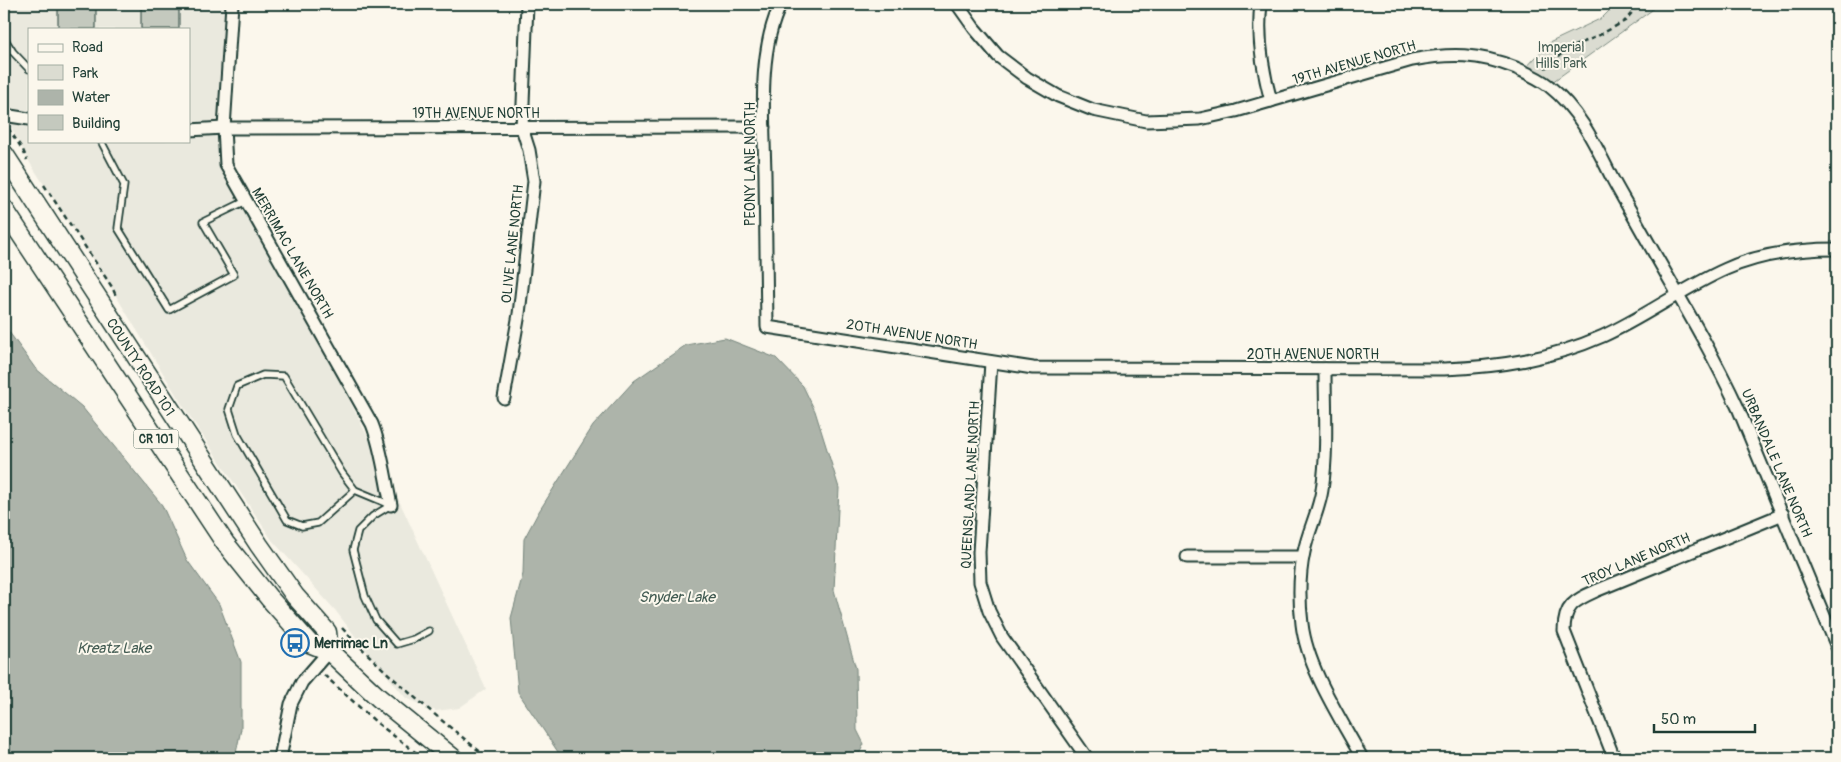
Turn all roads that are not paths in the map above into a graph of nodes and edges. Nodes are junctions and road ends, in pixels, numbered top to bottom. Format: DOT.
graph roads {
  1 [pos="232,4"];
  2 [pos="526,4"];
  3 [pos="781,4"];
  4 [pos="957,4"];
  5 [pos="1261,4"];
  6 [pos="4,38"];
  7 [pos="28,68"];
  8 [pos="1271,100"];
  9 [pos="4,115"];
  10 [pos="28,119"];
  11 [pos="764,127"];
  12 [pos="224,128"];
  13 [pos="522,128"];
  14 [pos="190,130"];
  15 [pos="102,142"];
  16 [pos="4,154"];
  17 [pos="246,201"];
  18 [pos="4,209"];
  19 [pos="1837,249"];
  20 [pos="1677,295"];
  21 [pos="767,327"];
  22 [pos="991,362"];
  23 [pos="1325,368"];
  24 [pos="504,398"];
  25 [pos="355,490"];
  26 [pos="391,505"];
  27 [pos="1782,514"];
  28 [pos="1187,557"];
  29 [pos="1303,557"];
  30 [pos="429,631"];
  31 [pos="1837,647"];
  32 [pos="329,651"];
  33 [pos="280,758"];
  34 [pos="453,758"];
  35 [pos="1087,758"];
  36 [pos="1362,758"];
  37 [pos="1614,758"];
  1 -- 12 [label="street, MERRIMAC LANE NORTH"];
  2 -- 13 [label="street, OLIVE LANE NORTH"];
  3 -- 11 [label="street, PEONY LANE NORTH"];
  4 -- 8 [label="street, 19TH AVENUE NORTH"];
  5 -- 8 [label="street"];
  6 -- 7 [label="lane"];
  8 -- 20 [label="street, 19TH AVENUE NORTH"];
  9 -- 10 [label="street"];
  11 -- 13 [label="street, 19TH AVENUE NORTH"];
  11 -- 21 [label="street, PEONY LANE NORTH"];
  12 -- 13 [label="street, 19TH AVENUE NORTH"];
  12 -- 14 [label="street, 19TH AVENUE NORTH"];
  12 -- 17 [label="street, MERRIMAC LANE NORTH"];
  13 -- 24 [label="street, OLIVE LANE NORTH"];
  15 -- 17 [label="lane"];
  16 -- 32 [label="main road, COUNTY ROAD 101 / CR 101"];
  17 -- 26 [label="street, MERRIMAC LANE NORTH"];
  18 -- 32 [label="main road, COUNTY ROAD 101 / CR 101"];
  19 -- 20 [label="street, 20TH AVENUE NORTH"];
  20 -- 23 [label="street, 20TH AVENUE NORTH"];
  20 -- 27 [label="street, URBANDALE LANE NORTH"];
  21 -- 22 [label="street, 20TH AVENUE NORTH"];
  22 -- 23 [label="street, 20TH AVENUE NORTH"];
  22 -- 35 [label="street, QUEENSLAND LANE NORTH"];
  23 -- 29 [label="street"];
  25 -- 25 [label="lane"];
  25 -- 26 [label="lane"];
  26 -- 30 [label="lane"];
  27 -- 31 [label="street, URBANDALE LANE NORTH"];
  27 -- 37 [label="street, TROY LANE NORTH"];
  28 -- 29 [label="street"];
  29 -- 36 [label="street"];
  32 -- 33 [label="street"];
  32 -- 34 [label="main road, COUNTY ROAD 101 / CR 101"];
}
